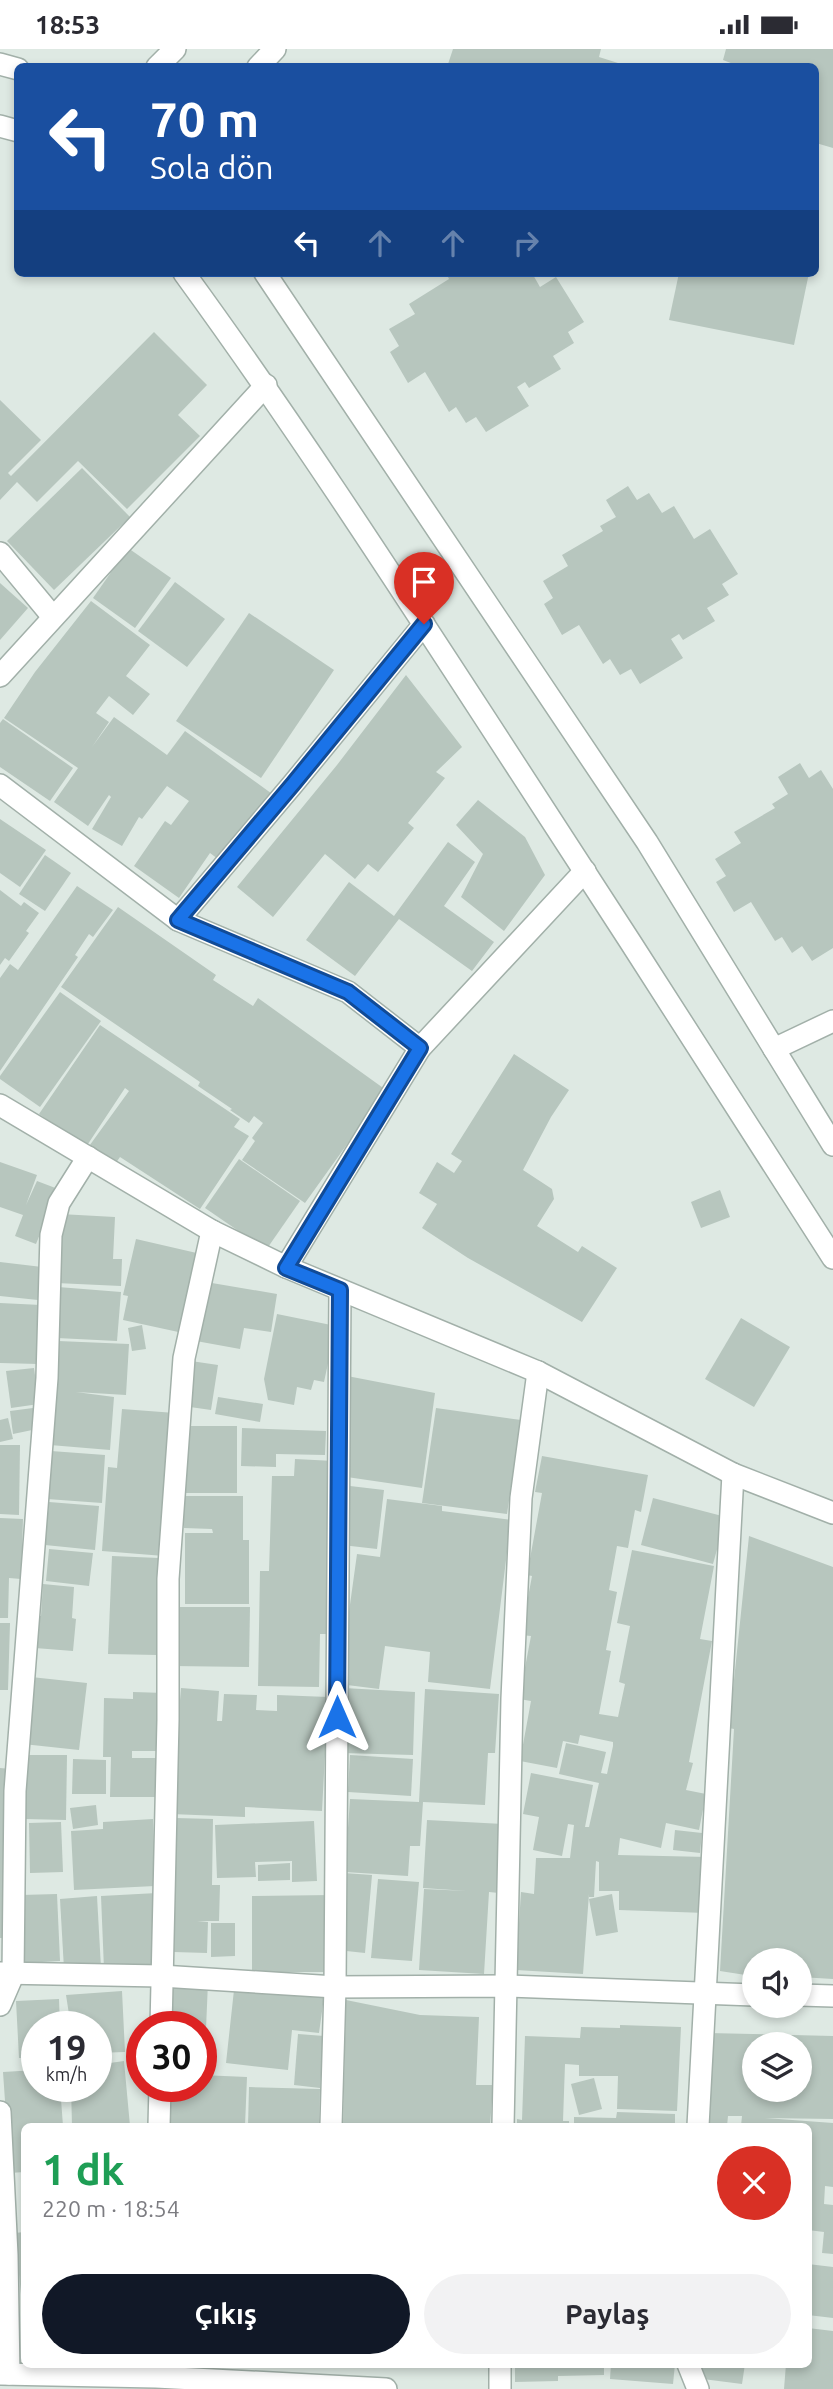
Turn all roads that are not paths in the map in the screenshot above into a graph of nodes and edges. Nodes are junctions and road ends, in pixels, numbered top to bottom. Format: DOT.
graph roads {
  1 [pos="175,49"];
  2 [pos="275,49"];
  3 [pos="161,63"];
  4 [pos="262,63"];
  5 [pos="187,277"];
  6 [pos="268,277"];
  7 [pos="266,385"];
  8 [pos="0,553"];
  9 [pos="53,617"];
  10 [pos="424,624"];
  11 [pos="0,676"];
  12 [pos="0,785"];
  13 [pos="585,871"];
  14 [pos="178,920"];
  15 [pos="833,1021"];
  16 [pos="420,1048"];
  17 [pos="774,1049"];
  18 [pos="0,1105"];
  19 [pos="833,1145"];
  20 [pos="88,1157"];
  21 [pos="212,1231"];
  22 [pos="833,1258"];
  23 [pos="286,1268"];
  24 [pos="340,1290"];
  25 [pos="538,1372"];
  26 [pos="733,1474"];
  27 [pos="833,1513"];
  28 [pos="6,1974"];
  29 [pos="161,1976"];
  30 [pos="505,1986"];
  31 [pos="335,1987"];
  32 [pos="705,1994"];
  33 [pos="742,1995"];
  34 [pos="812,1996"];
  35 [pos="833,1996"];
  36 [pos="0,2005"];
  37 [pos="161,2011"];
  38 [pos="160,2102"];
  39 [pos="0,2112"];
  40 [pos="159,2123"];
  41 [pos="331,2123"];
  42 [pos="503,2123"];
  43 [pos="698,2123"];
  44 [pos="500,2368"];
  45 [pos="690,2368"];
  46 [pos="4,2374"];
  47 [pos="156,2377"];
  48 [pos="315,2380"];
  49 [pos="386,2389"];
  50 [pos="500,2389"];
  51 [pos="698,2389"];
  1 -- 3 [label="street"];
  2 -- 4 [label="street"];
  5 -- 7 [label="street"];
  6 -- 17 [label="street"];
  7 -- 9 [label="street"];
  7 -- 10 [label="street"];
  8 -- 9 [label="street"];
  9 -- 11 [label="street"];
  10 -- 13 [label="street"];
  10 -- 14 [label="street"];
  12 -- 14 [label="street"];
  13 -- 16 [label="street"];
  13 -- 22 [label="street"];
  14 -- 16 [label="street"];
  15 -- 17 [label="street"];
  16 -- 23 [label="street"];
  17 -- 19 [label="street"];
  18 -- 20 [label="street"];
  20 -- 21 [label="street"];
  20 -- 28 [label="street"];
  21 -- 23 [label="street"];
  21 -- 29 [label="street"];
  23 -- 24 [label="street"];
  24 -- 25 [label="street"];
  24 -- 31 [label="street"];
  25 -- 26 [label="street"];
  25 -- 30 [label="street"];
  26 -- 27 [label="street"];
  26 -- 32 [label="street"];
  28 -- 29 [label="street"];
  28 -- 36 [label="street"];
  29 -- 31 [label="street"];
  29 -- 37 [label="street"];
  30 -- 31 [label="street"];
  30 -- 32 [label="street"];
  30 -- 42 [label="street"];
  31 -- 41 [label="street"];
  32 -- 33 [label="street"];
  32 -- 43 [label="street"];
  34 -- 35 [label="street"];
  38 -- 40 [label="street"];
  39 -- 46 [label="street"];
  44 -- 50 [label="street"];
  45 -- 51 [label="street"];
  46 -- 47 [label="street"];
  47 -- 48 [label="street"];
  48 -- 49 [label="street"];
}
